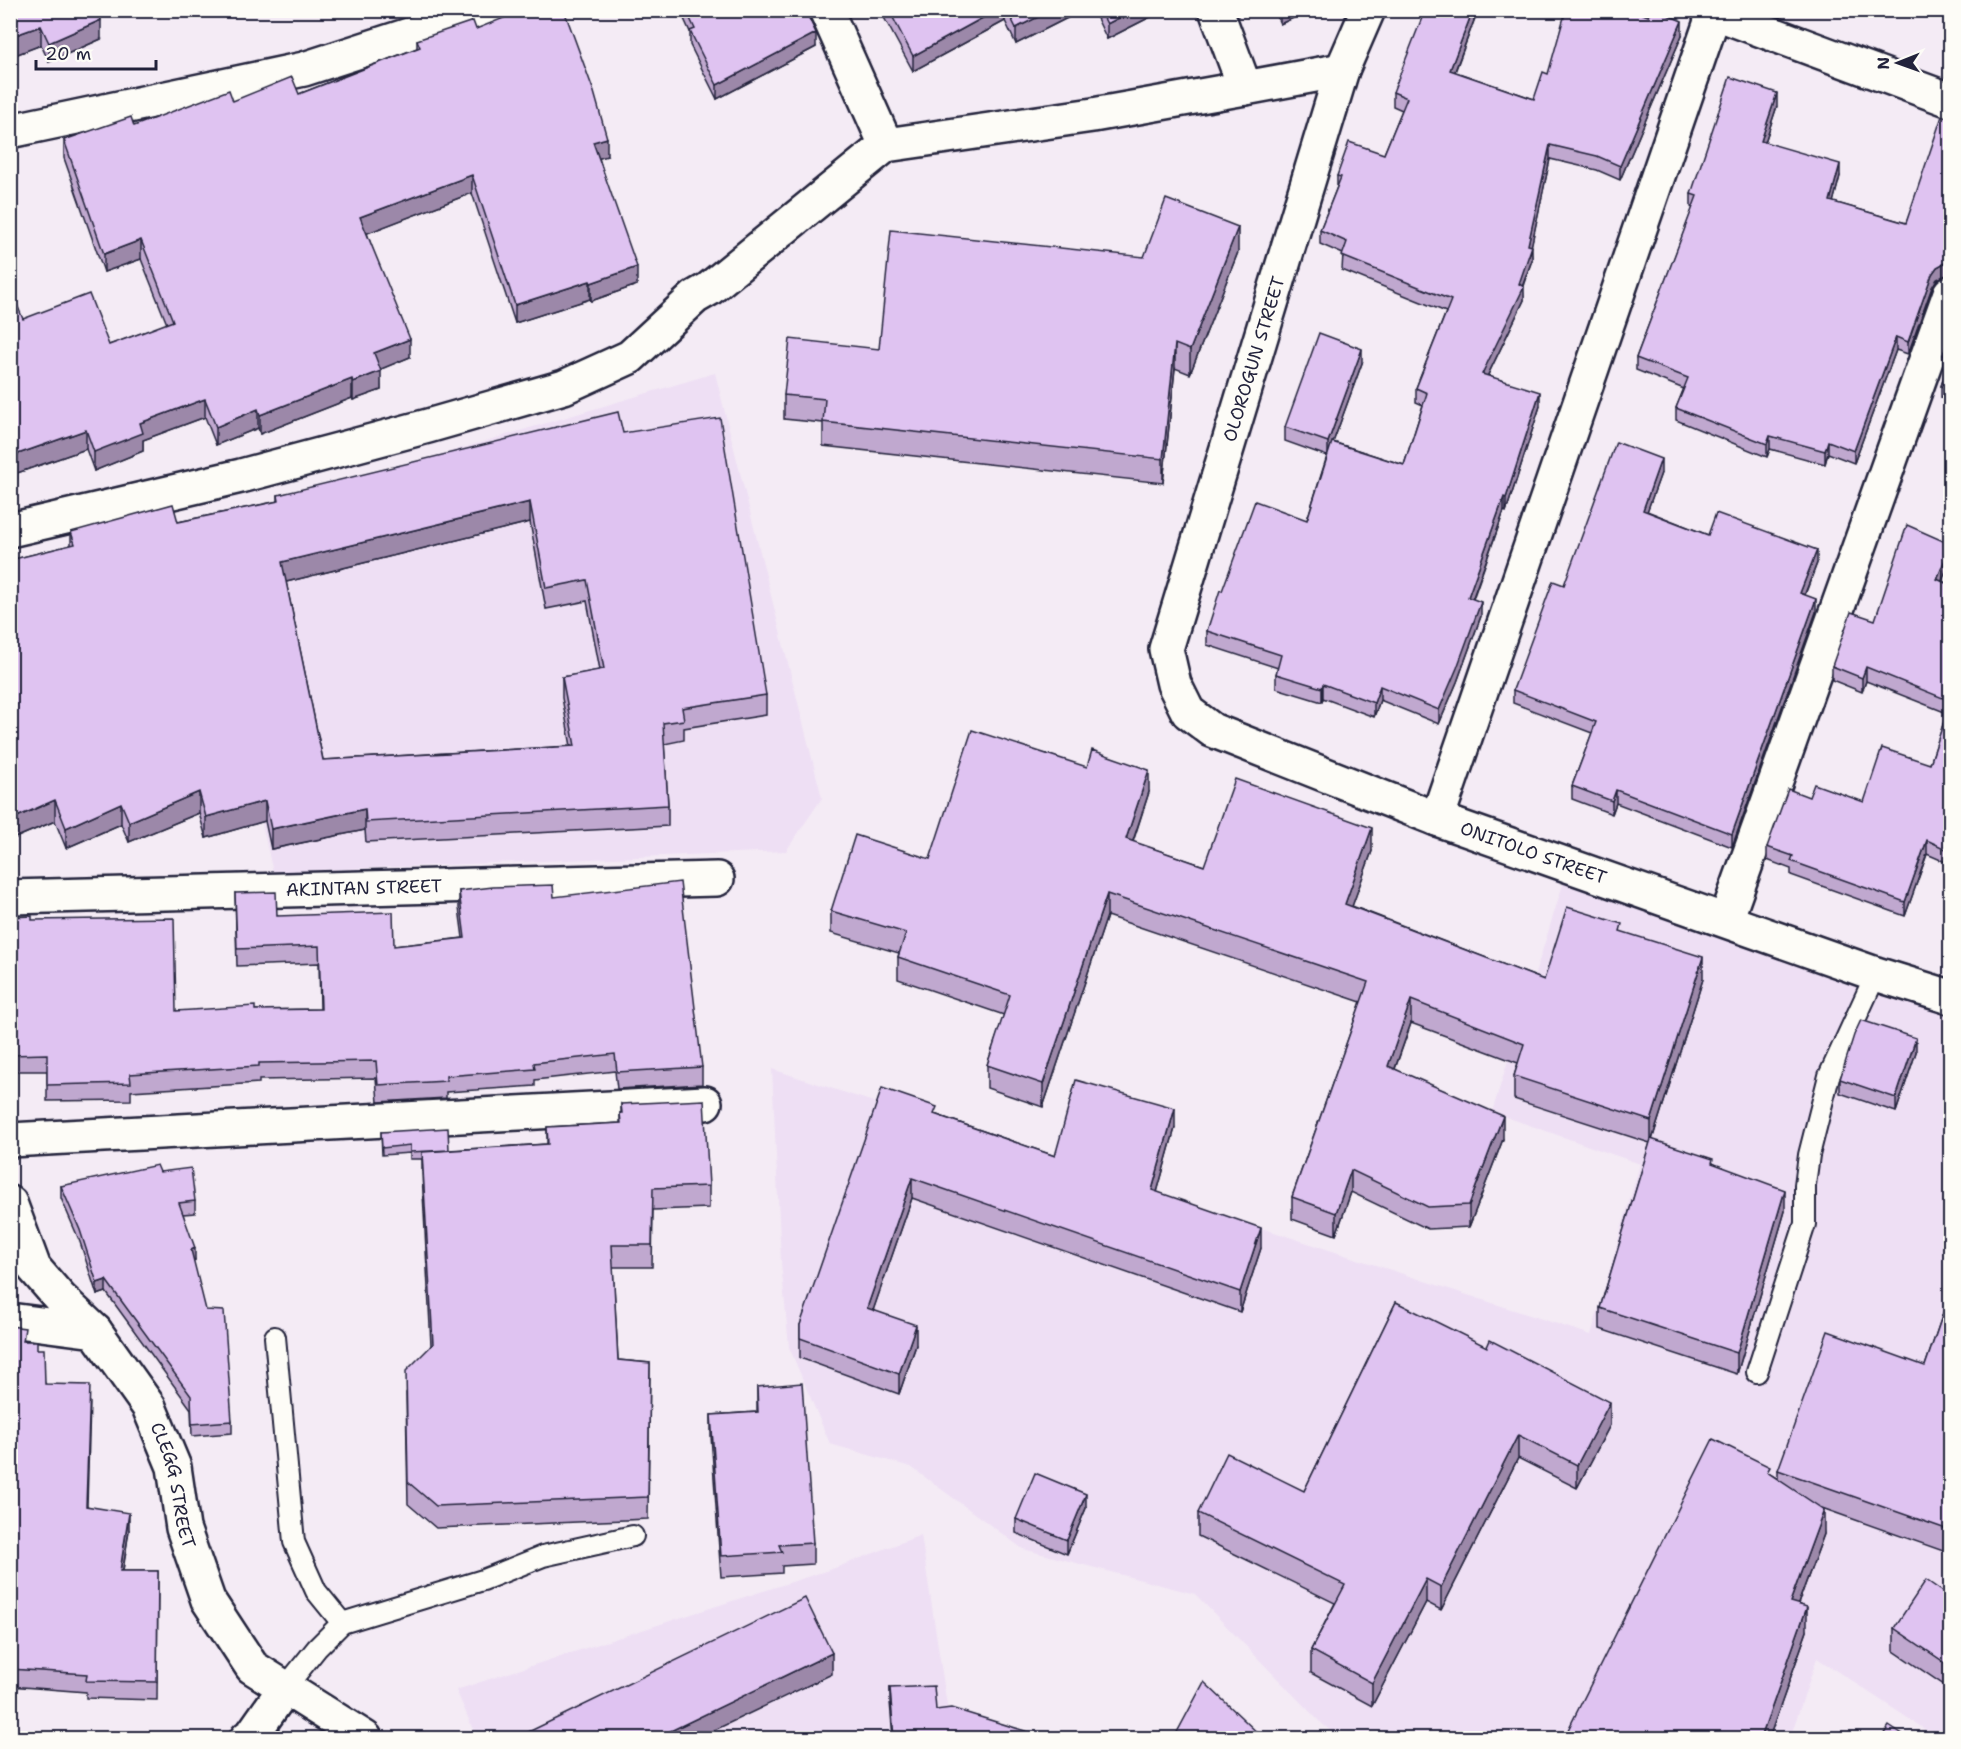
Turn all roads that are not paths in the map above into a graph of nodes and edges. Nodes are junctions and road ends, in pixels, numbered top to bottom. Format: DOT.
graph roads {
  1 [pos="486,10"];
  2 [pos="826,10"];
  3 [pos="1216,10"];
  4 [pos="1368,10"];
  5 [pos="1711,12"];
  6 [pos="1342,70"];
  7 [pos="1245,88"];
  8 [pos="1950,100"];
  9 [pos="10,131"];
  10 [pos="886,145"];
  11 [pos="1950,293"];
  12 [pos="10,530"];
  13 [pos="1166,649"];
  14 [pos="1437,819"];
  15 [pos="717,879"];
  16 [pos="10,897"];
  17 [pos="1726,920"];
  18 [pos="1876,974"];
  19 [pos="1950,997"];
  20 [pos="705,1103"];
  21 [pos="10,1140"];
  22 [pos="10,1203"];
  23 [pos="10,1320"];
  24 [pos="95,1331"];
  25 [pos="275,1337"];
  26 [pos="1757,1372"];
  27 [pos="633,1536"];
  28 [pos="342,1623"];
  29 [pos="285,1688"];
  30 [pos="247,1738"];
  31 [pos="365,1738"];
  1 -- 9 [label="street"];
  2 -- 10 [label="street"];
  3 -- 7 [label="street"];
  4 -- 6 [label="street, OLOROGUN STREET"];
  5 -- 8 [label="street"];
  5 -- 14 [label="street"];
  6 -- 7 [label="street"];
  6 -- 13 [label="street, OLOROGUN STREET"];
  7 -- 10 [label="street"];
  10 -- 12 [label="street"];
  11 -- 17 [label="street"];
  13 -- 14 [label="street, ONITOLO STREET"];
  14 -- 17 [label="street, ONITOLO STREET"];
  15 -- 16 [label="street, AKINTAN STREET"];
  17 -- 18 [label="street, ONITOLO STREET"];
  18 -- 19 [label="street, ONITOLO STREET"];
  18 -- 26 [label="lane"];
  20 -- 21 [label="street"];
  22 -- 24 [label="street, CLEGG STREET"];
  23 -- 24 [label="street"];
  24 -- 29 [label="street, CLEGG STREET"];
  25 -- 28 [label="lane"];
  27 -- 28 [label="lane"];
  28 -- 29 [label="lane"];
  29 -- 30 [label="street"];
  29 -- 31 [label="street, CLEGG STREET"];
}
